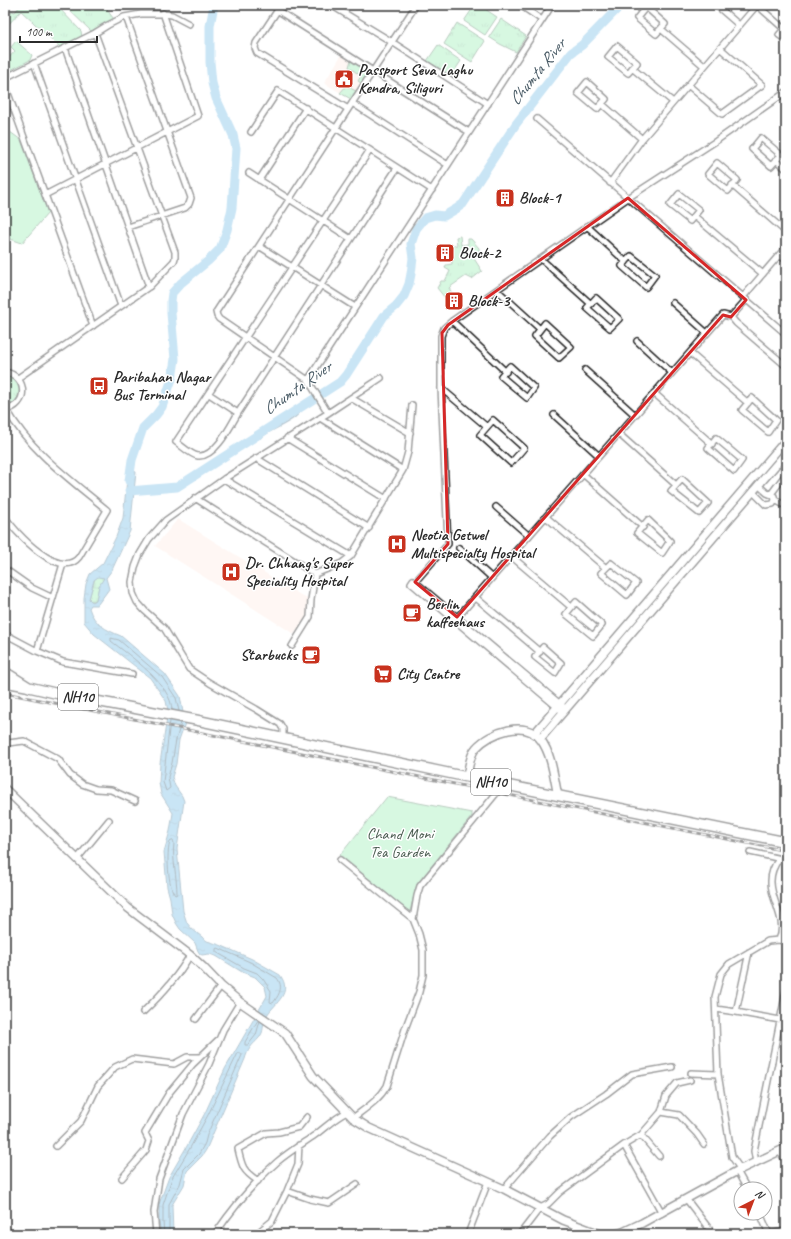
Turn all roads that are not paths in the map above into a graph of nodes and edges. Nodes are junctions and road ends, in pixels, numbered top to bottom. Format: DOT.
graph roads {
  1 [pos="281,5"];
  2 [pos="331,5"];
  3 [pos="416,5"];
  4 [pos="520,5"];
  5 [pos="552,5"];
  6 [pos="716,5"];
  7 [pos="757,5"];
  8 [pos="277,10"];
  9 [pos="163,14"];
  10 [pos="126,17"];
  11 [pos="542,20"];
  12 [pos="189,24"];
  13 [pos="739,25"];
  14 [pos="785,28"];
  15 [pos="660,29"];
  16 [pos="95,33"];
  17 [pos="786,40"];
  18 [pos="392,42"];
  19 [pos="64,48"];
  20 [pos="720,48"];
  21 [pos="34,64"];
  22 [pos="704,66"];
  23 [pos="632,68"];
  24 [pos="373,70"];
  25 [pos="5,78"];
  26 [pos="5,85"];
  27 [pos="688,85"];
  28 [pos="786,92"];
  29 [pos="673,102"];
  30 [pos="352,103"];
  31 [pos="488,104"];
  32 [pos="602,104"];
  33 [pos="306,108"];
  34 [pos="348,109"];
  35 [pos="536,119"];
  36 [pos="336,128"];
  37 [pos="167,132"];
  38 [pos="251,132"];
  39 [pos="470,132"];
  40 [pos="642,139"];
  41 [pos="137,147"];
  42 [pos="370,150"];
  43 [pos="776,160"];
  44 [pos="105,164"];
  45 [pos="448,165"];
  46 [pos="397,168"];
  47 [pos="786,169"];
  48 [pos="249,173"];
  49 [pos="76,179"];
  50 [pos="259,180"];
  51 [pos="610,183"];
  52 [pos="732,185"];
  53 [pos="432,190"];
  54 [pos="45,195"];
  55 [pos="628,198"];
  56 [pos="289,199"];
  57 [pos="162,215"];
  58 [pos="694,216"];
  59 [pos="323,220"];
  60 [pos="128,226"];
  61 [pos="587,226"];
  62 [pos="786,232"];
  63 [pos="351,239"];
  64 [pos="258,246"];
  65 [pos="786,247"];
  66 [pos="779,255"];
  67 [pos="541,259"];
  68 [pos="786,260"];
  69 [pos="626,262"];
  70 [pos="292,267"];
  71 [pos="763,274"];
  72 [pos="321,285"];
  73 [pos="149,287"];
  74 [pos="497,290"];
  75 [pos="745,299"];
  76 [pos="673,303"];
  77 [pos="591,304"];
  78 [pos="121,306"];
  79 [pos="355,307"];
  80 [pos="731,316"];
  81 [pos="452,322"];
  82 [pos="93,326"];
  83 [pos="540,329"];
  84 [pos="707,333"];
  85 [pos="786,334"];
  86 [pos="246,337"];
  87 [pos="637,341"];
  88 [pos="690,353"];
  89 [pos="274,356"];
  90 [pos="786,366"];
  91 [pos="585,370"];
  92 [pos="5,372"];
  93 [pos="506,372"];
  94 [pos="672,373"];
  95 [pos="18,378"];
  96 [pos="381,378"];
  97 [pos="308,380"];
  98 [pos="441,388"];
  99 [pos="654,393"];
  100 [pos="209,394"];
  101 [pos="351,398"];
  102 [pos="748,403"];
  103 [pos="412,405"];
  104 [pos="6,411"];
  105 [pos="238,413"];
  106 [pos="328,413"];
  107 [pos="554,415"];
  108 [pos="635,415"];
  109 [pos="320,418"];
  110 [pos="487,428"];
  111 [pos="410,433"];
  112 [pos="619,434"];
  113 [pos="287,438"];
  114 [pos="786,440"];
  115 [pos="712,444"];
  116 [pos="786,453"];
  117 [pos="599,456"];
  118 [pos="256,458"];
  119 [pos="403,470"];
  120 [pos="583,474"];
  121 [pos="786,474"];
  122 [pos="224,479"];
  123 [pos="676,485"];
  124 [pos="758,485"];
  125 [pos="753,492"];
  126 [pos="771,494"];
  127 [pos="195,498"];
  128 [pos="386,499"];
  129 [pos="775,500"];
  130 [pos="786,506"];
  131 [pos="496,507"];
  132 [pos="5,517"];
  133 [pos="546,517"];
  134 [pos="643,527"];
  135 [pos="369,528"];
  136 [pos="529,536"];
  137 [pos="459,548"];
  138 [pos="351,556"];
  139 [pos="511,556"];
  140 [pos="63,564"];
  141 [pos="606,568"];
  142 [pos="5,569"];
  143 [pos="315,574"];
  144 [pos="492,578"];
  145 [pos="475,597"];
  146 [pos="53,598"];
  147 [pos="571,607"];
  148 [pos="456,619"];
  149 [pos="5,634"];
  150 [pos="292,646"];
  151 [pos="37,652"];
  152 [pos="540,652"];
  153 [pos="5,672"];
  154 [pos="132,674"];
  155 [pos="5,683"];
  156 [pos="29,687"];
  157 [pos="562,708"];
  158 [pos="537,737"];
  159 [pos="283,738"];
  160 [pos="5,745"];
  161 [pos="466,777"];
  162 [pos="504,784"];
  163 [pos="5,789"];
  164 [pos="558,796"];
  165 [pos="135,801"];
  166 [pos="109,820"];
  167 [pos="786,842"];
  168 [pos="750,852"];
  169 [pos="77,859"];
  170 [pos="780,859"];
  171 [pos="340,860"];
  172 [pos="786,860"];
  173 [pos="413,919"];
  174 [pos="779,940"];
  175 [pos="786,942"];
  176 [pos="749,952"];
  177 [pos="190,955"];
  178 [pos="221,986"];
  179 [pos="786,991"];
  180 [pos="240,1002"];
  181 [pos="716,1009"];
  182 [pos="143,1012"];
  183 [pos="736,1012"];
  184 [pos="196,1019"];
  185 [pos="780,1020"];
  186 [pos="220,1038"];
  187 [pos="200,1057"];
  188 [pos="672,1067"];
  189 [pos="691,1073"];
  190 [pos="718,1074"];
  191 [pos="690,1080"];
  192 [pos="347,1112"];
  193 [pos="661,1112"];
  194 [pos="307,1117"];
  195 [pos="354,1118"];
  196 [pos="641,1135"];
  197 [pos="704,1144"];
  198 [pos="299,1145"];
  199 [pos="624,1145"];
  200 [pos="56,1146"];
  201 [pos="786,1148"];
  202 [pos="779,1151"];
  203 [pos="659,1156"];
  204 [pos="786,1160"];
  205 [pos="756,1162"];
  206 [pos="739,1170"];
  207 [pos="122,1178"];
  208 [pos="258,1181"];
  209 [pos="744,1181"];
  210 [pos="488,1182"];
  211 [pos="357,1184"];
  212 [pos="504,1188"];
  213 [pos="287,1191"];
  214 [pos="687,1200"];
  215 [pos="540,1208"];
  216 [pos="662,1213"];
  217 [pos="763,1221"];
  218 [pos="786,1231"];
  219 [pos="596,1233"];
  220 [pos="156,1234"];
  221 [pos="215,1234"];
  222 [pos="256,1234"];
  223 [pos="468,1234"];
  224 [pos="520,1234"];
  225 [pos="616,1234"];
  226 [pos="713,1234"];
  1 -- 8 [label="street"];
  2 -- 18 [label="street"];
  3 -- 18 [label="street"];
  4 -- 11 [label="street"];
  5 -- 11 [label="street"];
  6 -- 13 [label="street"];
  7 -- 13 [label="street"];
  7 -- 14 [label="street"];
  8 -- 24 [label="street"];
  8 -- 34 [label="street"];
  9 -- 10 [label="street"];
  9 -- 12 [label="street"];
  9 -- 37 [label="street"];
  10 -- 16 [label="street"];
  10 -- 37 [label="street"];
  11 -- 31 [label="street"];
  13 -- 20 [label="street"];
  14 -- 17 [label="street"];
  15 -- 15 [label="street"];
  15 -- 22 [label="street"];
  16 -- 19 [label="street"];
  16 -- 41 [label="street"];
  18 -- 24 [label="street"];
  18 -- 31 [label="street"];
  19 -- 21 [label="street"];
  19 -- 44 [label="street"];
  20 -- 22 [label="street"];
  20 -- 27 [label="street"];
  21 -- 25 [label="street"];
  21 -- 49 [label="street"];
  22 -- 27 [label="street"];
  23 -- 23 [label="street"];
  23 -- 29 [label="street"];
  24 -- 30 [label="street"];
  24 -- 39 [label="street"];
  26 -- 54 [label="street"];
  27 -- 29 [label="street"];
  28 -- 55 [label="street"];
  29 -- 40 [label="street"];
  30 -- 34 [label="street"];
  30 -- 45 [label="street"];
  31 -- 39 [label="street"];
  32 -- 32 [label="street"];
  32 -- 40 [label="street"];
  33 -- 36 [label="street"];
  33 -- 38 [label="street"];
  33 -- 50 [label="street"];
  34 -- 36 [label="street"];
  35 -- 51 [label="street"];
  36 -- 42 [label="street"];
  36 -- 56 [label="street"];
  37 -- 41 [label="street"];
  37 -- 57 [label="street"];
  39 -- 45 [label="street"];
  40 -- 51 [label="street"];
  41 -- 44 [label="street"];
  41 -- 57 [label="street"];
  42 -- 46 [label="street"];
  42 -- 59 [label="street"];
  43 -- 43 [label="street"];
  43 -- 47 [label="street"];
  44 -- 49 [label="street"];
  44 -- 60 [label="street"];
  45 -- 53 [label="street"];
  46 -- 53 [label="street"];
  46 -- 63 [label="street"];
  48 -- 50 [label="street"];
  49 -- 54 [label="street"];
  49 -- 78 [label="street"];
  50 -- 56 [label="street"];
  51 -- 55 [label="street"];
  52 -- 52 [label="street"];
  52 -- 62 [label="street"];
  53 -- 79 [label="street"];
  54 -- 82 [label="street"];
  55 -- 61 [label="street"];
  55 -- 75 [label="street"];
  56 -- 59 [label="street"];
  56 -- 64 [label="street"];
  57 -- 60 [label="street"];
  57 -- 73 [label="street"];
  58 -- 58 [label="street"];
  58 -- 71 [label="street"];
  59 -- 63 [label="street"];
  59 -- 70 [label="street"];
  60 -- 73 [label="street"];
  61 -- 67 [label="street"];
  61 -- 69 [label="street"];
  63 -- 72 [label="street"];
  64 -- 70 [label="street"];
  64 -- 86 [label="street"];
  65 -- 66 [label="street"];
  66 -- 68 [label="street"];
  66 -- 71 [label="street"];
  67 -- 74 [label="street"];
  67 -- 77 [label="street"];
  69 -- 69 [label="street"];
  70 -- 72 [label="street"];
  70 -- 86 [label="street"];
  71 -- 75 [label="street"];
  72 -- 79 [label="street"];
  72 -- 89 [label="street"];
  73 -- 78 [label="street"];
  74 -- 81 [label="street"];
  74 -- 83 [label="street"];
  75 -- 80 [label="street"];
  75 -- 85 [label="street"];
  76 -- 84 [label="street"];
  77 -- 77 [label="street"];
  78 -- 82 [label="street"];
  79 -- 97 [label="street"];
  80 -- 84 [label="street"];
  80 -- 90 [label="street"];
  81 -- 93 [label="street"];
  81 -- 98 [label="street"];
  82 -- 95 [label="street"];
  83 -- 83 [label="street"];
  84 -- 88 [label="street"];
  86 -- 89 [label="street"];
  86 -- 100 [label="street"];
  87 -- 94 [label="street"];
  88 -- 94 [label="street"];
  88 -- 102 [label="street"];
  89 -- 97 [label="street"];
  89 -- 105 [label="street"];
  91 -- 108 [label="street"];
  92 -- 95 [label="street"];
  93 -- 93 [label="street"];
  94 -- 99 [label="street"];
  95 -- 104 [label="street"];
  96 -- 101 [label="street"];
  97 -- 106 [label="street"];
  98 -- 110 [label="street"];
  98 -- 148 [label="street"];
  99 -- 108 [label="street"];
  99 -- 115 [label="street"];
  100 -- 105 [label="street"];
  100 -- 105 [label="street"];
  101 -- 106 [label="street"];
  101 -- 111 [label="street"];
  102 -- 102 [label="street"];
  103 -- 111 [label="street"];
  104 -- 140 [label="street"];
  106 -- 109 [label="street"];
  107 -- 117 [label="street"];
  108 -- 112 [label="street"];
  109 -- 113 [label="street"];
  109 -- 119 [label="street"];
  110 -- 110 [label="street"];
  111 -- 119 [label="street"];
  112 -- 117 [label="street"];
  112 -- 123 [label="street"];
  113 -- 118 [label="street"];
  113 -- 128 [label="street"];
  114 -- 157 [label="street"];
  115 -- 115 [label="street"];
  116 -- 124 [label="street"];
  117 -- 120 [label="street"];
  118 -- 122 [label="street"];
  118 -- 135 [label="street"];
  119 -- 128 [label="street"];
  120 -- 133 [label="street"];
  120 -- 134 [label="street"];
  121 -- 126 [label="street"];
  122 -- 127 [label="street"];
  122 -- 138 [label="street"];
  123 -- 123 [label="street"];
  124 -- 125 [label="street"];
  124 -- 126 [label="street"];
  125 -- 129 [label="street"];
  125 -- 157 [label="street"];
  126 -- 129 [label="street"];
  127 -- 143 [label="street"];
  127 -- 159 [label="street"];
  128 -- 135 [label="street"];
  129 -- 130 [label="street"];
  131 -- 136 [label="street"];
  132 -- 140 [label="street"];
  133 -- 136 [label="street"];
  133 -- 141 [label="street"];
  134 -- 134 [label="street"];
  135 -- 138 [label="street"];
  136 -- 139 [label="street"];
  137 -- 144 [label="street"];
  138 -- 143 [label="street"];
  139 -- 144 [label="street"];
  139 -- 147 [label="street"];
  140 -- 146 [label="street"];
  141 -- 141 [label="street"];
  142 -- 146 [label="street"];
  143 -- 150 [label="street"];
  144 -- 145 [label="street"];
  145 -- 148 [label="street"];
  145 -- 152 [label="street"];
  146 -- 151 [label="street"];
  147 -- 147 [label="street"];
  148 -- 157 [label="street"];
  149 -- 151 [label="street"];
  151 -- 154 [label="street"];
  152 -- 152 [label="street"];
  153 -- 156 [label="highway, NH10"];
  155 -- 156 [label="street"];
  156 -- 159 [label="highway, NH10"];
  157 -- 158 [label="street"];
  158 -- 161 [label="street"];
  158 -- 164 [label="street"];
  159 -- 161 [label="highway, NH10"];
  160 -- 165 [label="street"];
  161 -- 162 [label="highway, NH10"];
  162 -- 164 [label="highway, NH10"];
  162 -- 173 [label="street"];
  163 -- 169 [label="street"];
  164 -- 167 [label="highway, NH10"];
  166 -- 169 [label="street"];
  168 -- 170 [label="street"];
  169 -- 177 [label="street"];
  170 -- 172 [label="street"];
  170 -- 174 [label="street"];
  171 -- 173 [label="street"];
  173 -- 195 [label="street"];
  174 -- 175 [label="street"];
  174 -- 176 [label="street"];
  176 -- 181 [label="street"];
  176 -- 183 [label="street"];
  177 -- 178 [label="street"];
  177 -- 182 [label="street"];
  178 -- 180 [label="street"];
  178 -- 184 [label="street"];
  179 -- 185 [label="street"];
  180 -- 186 [label="street"];
  180 -- 192 [label="street"];
  181 -- 183 [label="street"];
  181 -- 190 [label="street"];
  183 -- 185 [label="street"];
  185 -- 205 [label="street"];
  186 -- 187 [label="street"];
  186 -- 220 [label="street"];
  187 -- 200 [label="street"];
  187 -- 207 [label="street"];
  188 -- 212 [label="street"];
  189 -- 190 [label="street"];
  190 -- 206 [label="street"];
  191 -- 193 [label="street"];
  192 -- 195 [label="street"];
  192 -- 198 [label="street"];
  193 -- 196 [label="street"];
  193 -- 197 [label="street"];
  194 -- 208 [label="street"];
  195 -- 210 [label="street"];
  196 -- 199 [label="street"];
  196 -- 203 [label="street"];
  198 -- 208 [label="street"];
  198 -- 213 [label="street"];
  199 -- 215 [label="street"];
  199 -- 216 [label="street"];
  201 -- 202 [label="street"];
  202 -- 204 [label="street"];
  202 -- 205 [label="street"];
  205 -- 206 [label="street"];
  206 -- 209 [label="street"];
  206 -- 214 [label="street"];
  208 -- 221 [label="street"];
  210 -- 212 [label="street"];
  210 -- 223 [label="street"];
  211 -- 213 [label="street"];
  212 -- 215 [label="street"];
  213 -- 222 [label="street"];
  214 -- 216 [label="street"];
  214 -- 226 [label="street"];
  215 -- 219 [label="street"];
  215 -- 224 [label="street"];
  216 -- 225 [label="street"];
  217 -- 218 [label="street"];
}
